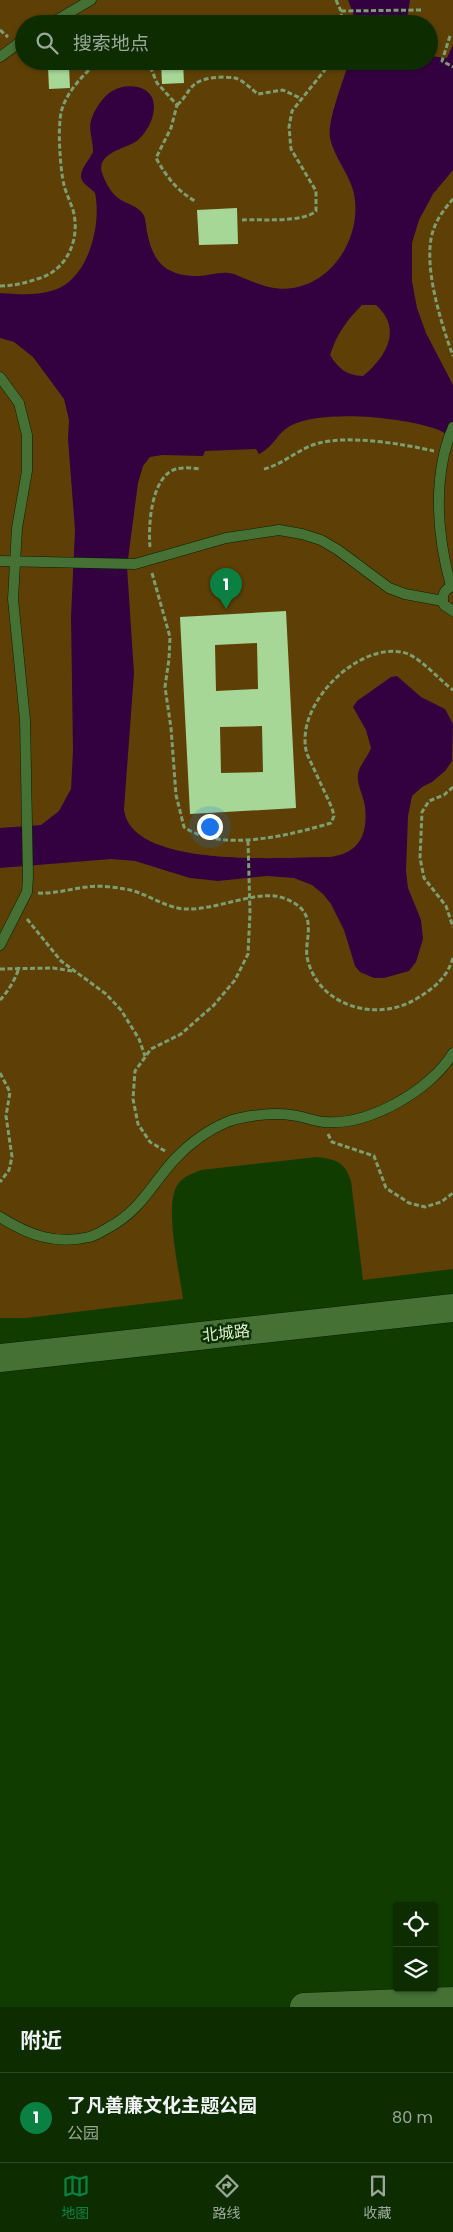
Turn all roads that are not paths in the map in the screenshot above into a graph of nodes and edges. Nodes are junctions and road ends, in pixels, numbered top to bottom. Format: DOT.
graph roads {
  1 [pos="91,0"];
  2 [pos="65,15"];
  3 [pos="15,46"];
  4 [pos="0,57"];
  5 [pos="0,376"];
  6 [pos="453,427"];
  7 [pos="0,561"];
  8 [pos="15,562"];
  9 [pos="452,586"];
  10 [pos="443,601"];
  11 [pos="453,611"];
  12 [pos="0,945"];
  13 [pos="453,1054"];
  14 [pos="0,1216"];
  15 [pos="453,1308"];
  16 [pos="0,1358"];
  17 [pos="453,2002"];
  18 [pos="304,2007"];
  1 -- 2 [label="lane"];
  3 -- 4 [label="lane"];
  5 -- 8 [label="lane"];
  6 -- 9 [label="lane"];
  7 -- 8 [label="lane"];
  8 -- 10 [label="lane"];
  8 -- 12 [label="lane"];
  9 -- 10 [label="lane"];
  10 -- 11 [label="lane"];
  13 -- 14 [label="lane"];
  15 -- 16 [label="street, 北城路"];
  17 -- 18 [label="street"];
}
